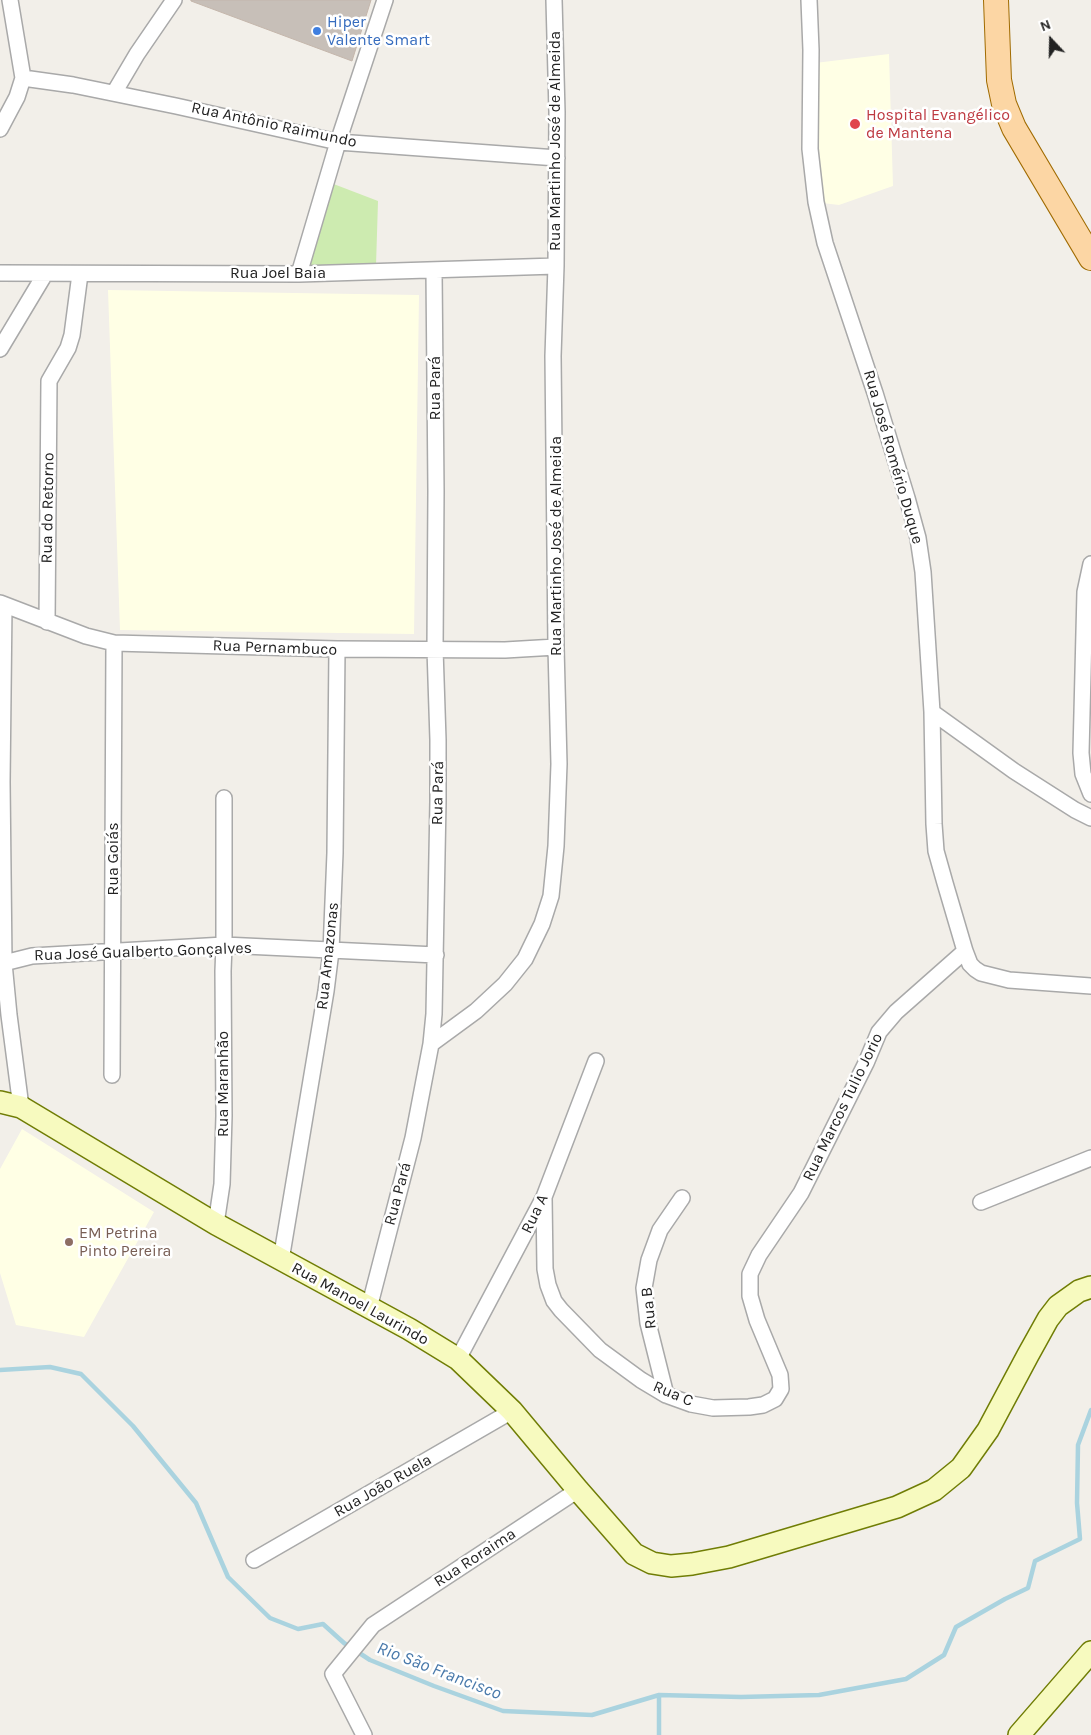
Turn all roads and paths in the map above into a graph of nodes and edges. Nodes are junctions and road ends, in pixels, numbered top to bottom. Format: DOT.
graph roads {
  1 [pos="10,0"];
  2 [pos="174,0"];
  3 [pos="385,0"];
  4 [pos="554,0"];
  5 [pos="809,0"];
  6 [pos="996,0"];
  7 [pos="23,78"];
  8 [pos="114,93"];
  9 [pos="0,129"];
  10 [pos="338,142"];
  11 [pos="557,158"];
  12 [pos="1091,258"];
  13 [pos="556,266"];
  14 [pos="434,271"];
  15 [pos="0,272"];
  16 [pos="45,274"];
  17 [pos="80,274"];
  18 [pos="298,274"];
  19 [pos="0,349"];
  20 [pos="1091,564"];
  21 [pos="2,604"];
  22 [pos="47,622"];
  23 [pos="114,643"];
  24 [pos="556,647"];
  25 [pos="435,649"];
  26 [pos="336,650"];
  27 [pos="932,712"];
  28 [pos="1091,794"];
  29 [pos="224,798"];
  30 [pos="1091,818"];
  31 [pos="1,860"];
  32 [pos="224,945"];
  33 [pos="331,951"];
  34 [pos="965,951"];
  35 [pos="111,952"];
  36 [pos="436,955"];
  37 [pos="2,963"];
  38 [pos="1091,986"];
  39 [pos="431,1044"];
  40 [pos="596,1061"];
  41 [pos="112,1075"];
  42 [pos="0,1102"];
  43 [pos="21,1107"];
  44 [pos="1091,1158"];
  45 [pos="544,1197"];
  46 [pos="682,1198"];
  47 [pos="981,1202"];
  48 [pos="216,1224"];
  49 [pos="759,1255"];
  50 [pos="282,1260"];
  51 [pos="1091,1287"];
  52 [pos="368,1308"];
  53 [pos="458,1359"];
  54 [pos="666,1395"];
  55 [pos="512,1411"];
  56 [pos="578,1490"];
  57 [pos="254,1560"];
  58 [pos="1091,1652"];
  59 [pos="364,1735"];
  60 [pos="1019,1735"];
  1 -- 7 [label="street"];
  2 -- 8 [label="street"];
  3 -- 10 [label="street"];
  4 -- 11 [label="street, Rua Martinho José de Almeida"];
  5 -- 27 [label="street, Rua José Romério Duque"];
  6 -- 12 [label="main road"];
  7 -- 8 [label="street, Rua Antônio Raimundo"];
  7 -- 9 [label="street"];
  8 -- 10 [label="street, Rua Antônio Raimundo"];
  10 -- 11 [label="street, Rua Antônio Raimundo"];
  10 -- 18 [label="street"];
  11 -- 13 [label="street, Rua Martinho José de Almeida"];
  13 -- 14 [label="street, Rua Joel Baia"];
  13 -- 24 [label="street, Rua Martinho José de Almeida"];
  14 -- 18 [label="street, Rua Joel Baia"];
  14 -- 25 [label="street, Rua Pará"];
  15 -- 16 [label="street, Rua Joel Baia"];
  16 -- 17 [label="street, Rua Joel Baia"];
  16 -- 19 [label="street"];
  17 -- 18 [label="street, Rua Joel Baia"];
  17 -- 22 [label="street, Rua do Retorno"];
  20 -- 28 [label="street"];
  21 -- 22 [label="street, Rua Pernambuco"];
  21 -- 31 [label="street"];
  22 -- 23 [label="street, Rua Pernambuco"];
  23 -- 26 [label="street, Rua Pernambuco"];
  23 -- 35 [label="street, Rua Goiás"];
  24 -- 25 [label="street, Rua Pernambuco"];
  24 -- 39 [label="street, Rua Martinho José de Almeida"];
  25 -- 26 [label="street, Rua Pernambuco"];
  25 -- 36 [label="street, Rua Pará"];
  26 -- 33 [label="street, Rua Amazonas"];
  27 -- 30 [label="street"];
  27 -- 34 [label="street, Rua José Romério Duque"];
  29 -- 32 [label="street, Rua Maranhão"];
  31 -- 37 [label="street"];
  32 -- 33 [label="street, Rua José Gualberto Gonçalves"];
  32 -- 35 [label="street, Rua José Gualberto Gonçalves"];
  32 -- 48 [label="street, Rua Maranhão"];
  33 -- 36 [label="street, Rua José Gualberto Gonçalves"];
  33 -- 50 [label="street, Rua Amazonas"];
  34 -- 38 [label="street, Rua José Romério Duque"];
  34 -- 49 [label="street, Rua Marcos Tulio Jorio"];
  35 -- 37 [label="street, Rua José Gualberto Gonçalves"];
  35 -- 41 [label="street, Rua Goiás"];
  36 -- 39 [label="street, Rua Pará"];
  37 -- 43 [label="street"];
  39 -- 52 [label="street, Rua Pará"];
  40 -- 45 [label="street, Rua A"];
  42 -- 43 [label="street, Rua Manoel Laurindo"];
  43 -- 48 [label="street, Rua Manoel Laurindo"];
  44 -- 47 [label="street"];
  45 -- 53 [label="street, Rua A"];
  45 -- 54 [label="street, Rua C"];
  46 -- 54 [label="street, Rua B"];
  48 -- 50 [label="street, Rua Manoel Laurindo"];
  49 -- 54 [label="street, Rua C"];
  50 -- 52 [label="street, Rua Manoel Laurindo"];
  51 -- 56 [label="street, Rua Manoel Laurindo"];
  52 -- 53 [label="street, Rua Manoel Laurindo"];
  53 -- 55 [label="street, Rua Manoel Laurindo"];
  55 -- 56 [label="street, Rua Manoel Laurindo"];
  55 -- 57 [label="street, Rua João Ruela"];
  56 -- 59 [label="street, Rua Roraima"];
  58 -- 60 [label="street"];
}
